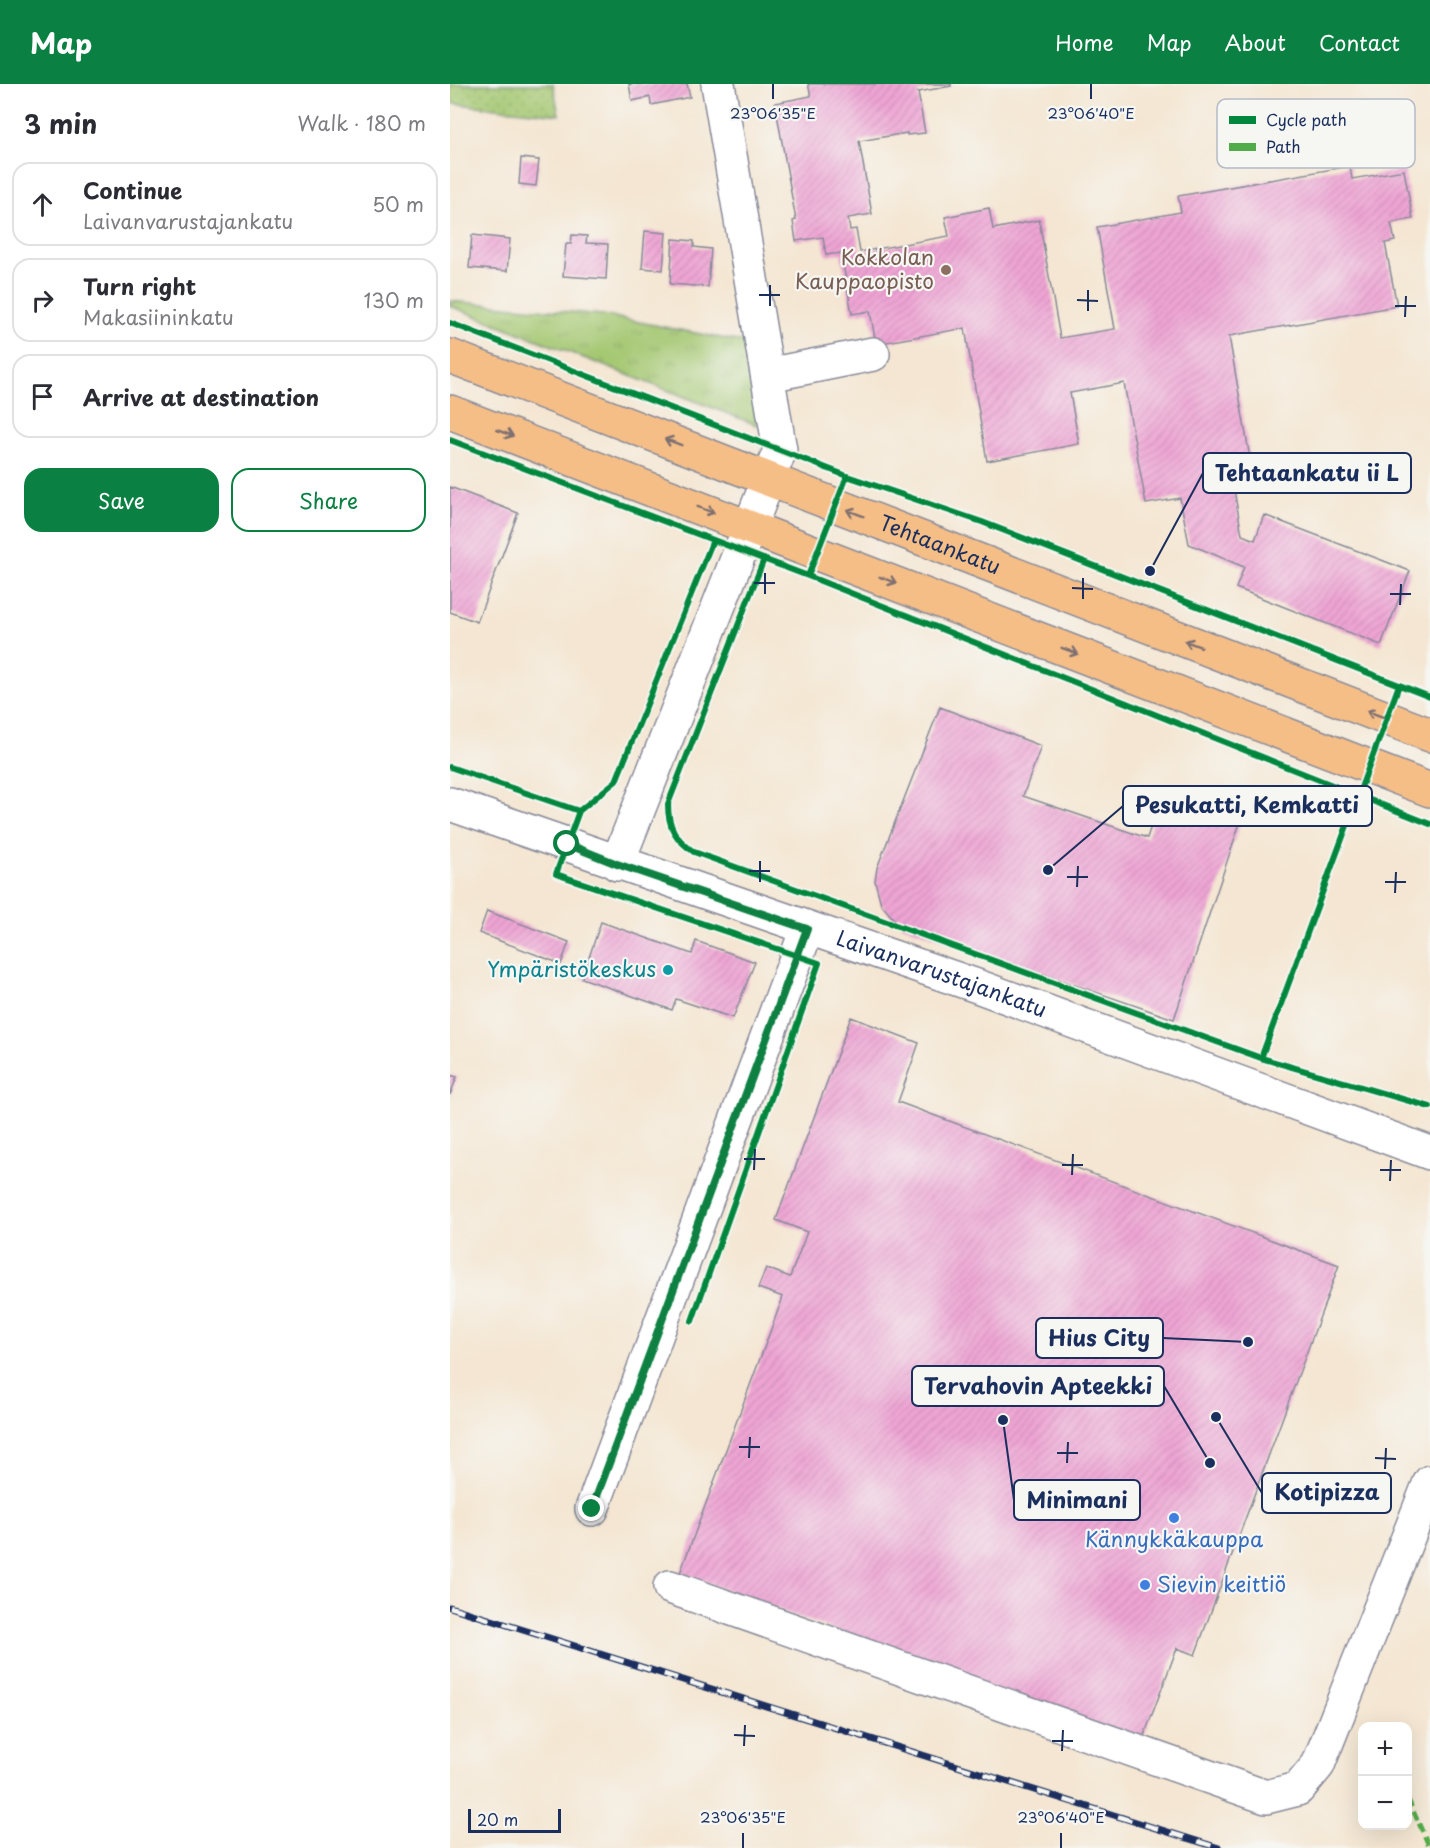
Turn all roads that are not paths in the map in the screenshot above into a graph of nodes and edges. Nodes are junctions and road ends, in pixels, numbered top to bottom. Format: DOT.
graph roads {
  1 [pos="718,84"];
  2 [pos="873,354"];
  3 [pos="450,356"];
  4 [pos="768,375"];
  5 [pos="450,412"];
  6 [pos="769,478"];
  7 [pos="750,527"];
  8 [pos="1430,735"];
  9 [pos="1430,790"];
  10 [pos="450,804"];
  11 [pos="617,864"];
  12 [pos="807,929"];
  13 [pos="1430,1153"];
  14 [pos="1430,1482"];
  15 [pos="592,1509"];
  16 [pos="670,1587"];
  1 -- 4 [label="street"];
  2 -- 4 [label="street"];
  6 -- 3 [label="main road, Tehtaankatu, one-way"];
  4 -- 6 [label="street"];
  5 -- 7 [label="main road, one-way"];
  6 -- 7 [label="street"];
  8 -- 6 [label="main road, Tehtaankatu, one-way"];
  7 -- 9 [label="main road, one-way"];
  7 -- 11 [label="street"];
  10 -- 11 [label="street, Laivanvarustajankatu"];
  11 -- 12 [label="street, Laivanvarustajankatu"];
  12 -- 13 [label="street, Laivanvarustajankatu"];
  12 -- 15 [label="street"];
  14 -- 16 [label="street"];
}
